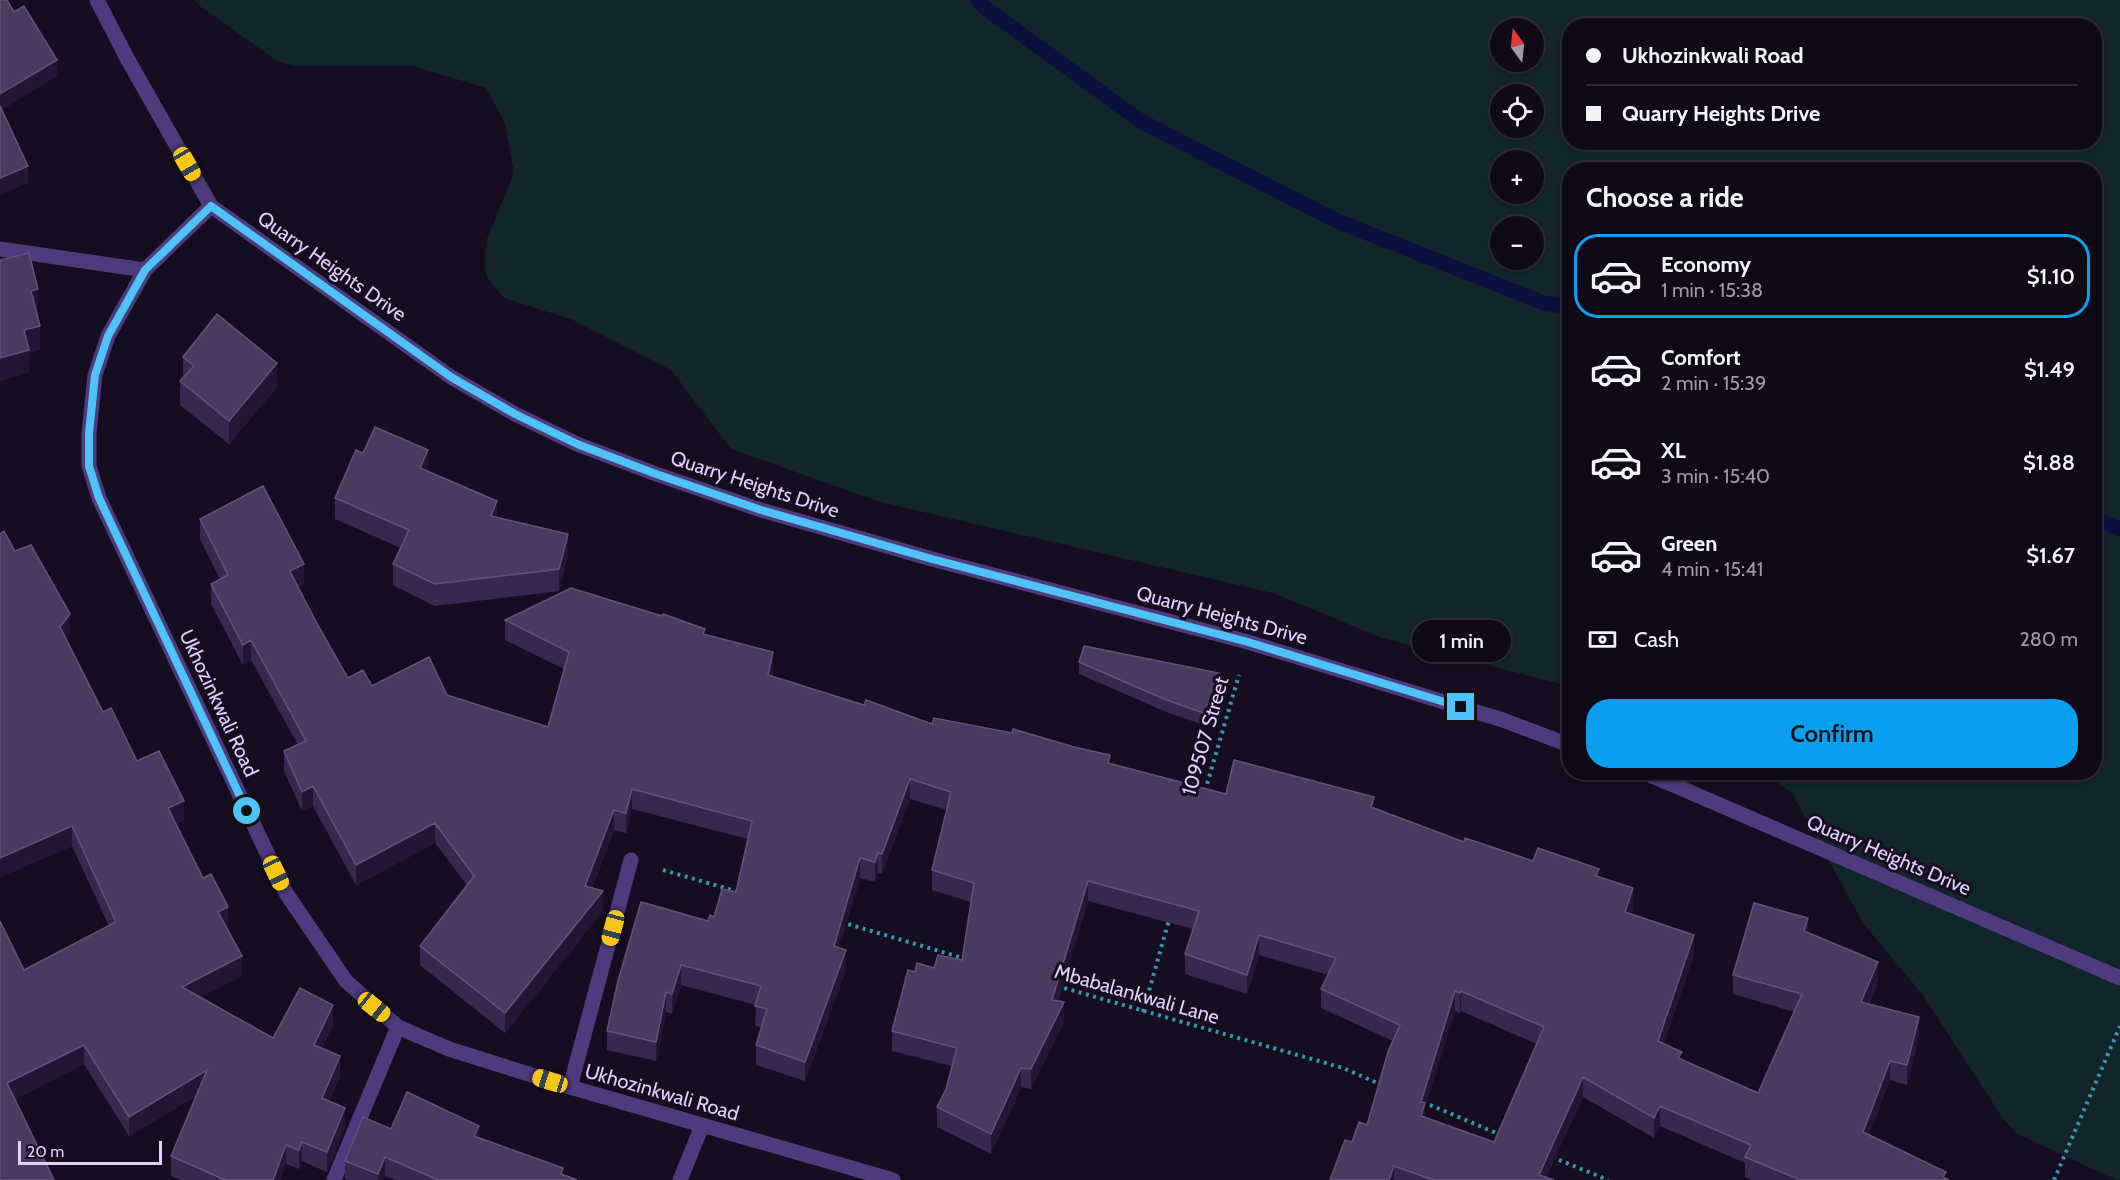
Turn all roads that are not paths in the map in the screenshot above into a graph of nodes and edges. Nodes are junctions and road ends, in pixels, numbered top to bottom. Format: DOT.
graph roads {
  1 [pos="97,0"];
  2 [pos="211,206"];
  3 [pos="0,249"];
  4 [pos="145,270"];
  5 [pos="1562,742"];
  6 [pos="1661,780"];
  7 [pos="631,860"];
  8 [pos="2120,978"];
  9 [pos="398,1027"];
  10 [pos="570,1087"];
  11 [pos="702,1126"];
  12 [pos="333,1180"];
  13 [pos="680,1180"];
  14 [pos="893,1180"];
  1 -- 2 [label="street, Quarry Heights Drive"];
  2 -- 4 [label="street, Ukhozinkwali Road"];
  2 -- 5 [label="street, Quarry Heights Drive"];
  3 -- 4 [label="street"];
  4 -- 9 [label="street, Ukhozinkwali Road"];
  6 -- 8 [label="street, Quarry Heights Drive"];
  7 -- 10 [label="street"];
  9 -- 10 [label="street, Ukhozinkwali Road"];
  9 -- 12 [label="street"];
  10 -- 11 [label="street, Ukhozinkwali Road"];
  11 -- 13 [label="street"];
  11 -- 14 [label="street, Ukhozinkwali Road"];
}
